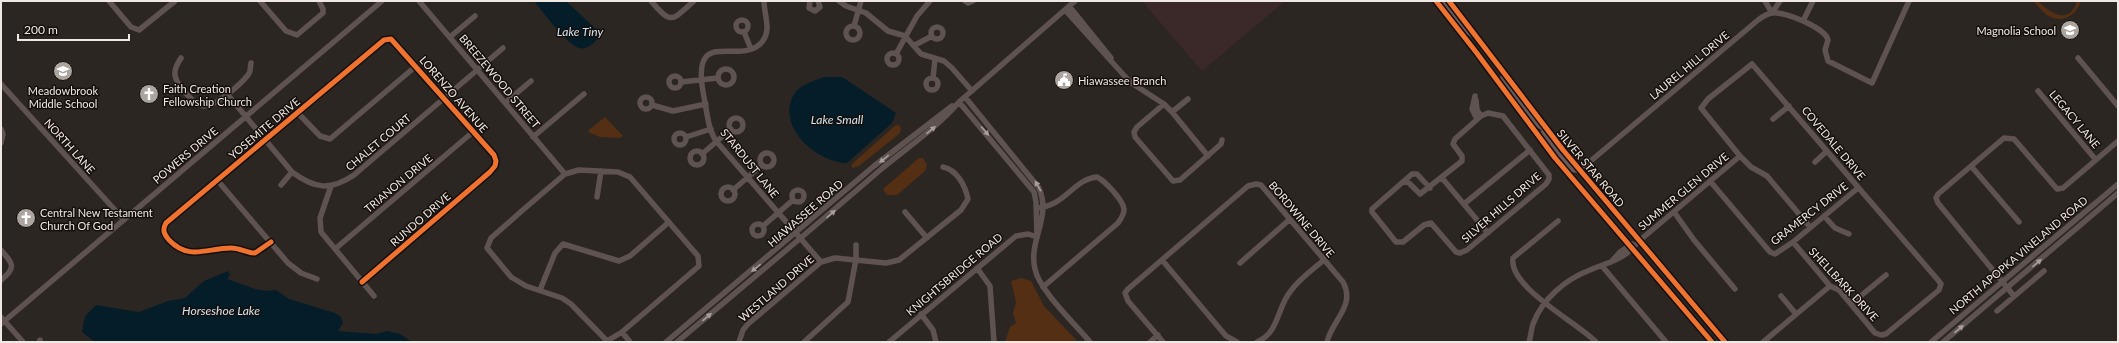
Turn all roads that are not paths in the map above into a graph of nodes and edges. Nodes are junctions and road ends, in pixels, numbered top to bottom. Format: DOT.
graph roads {
  1 [pos="109,1"];
  2 [pos="175,1"];
  3 [pos="260,1"];
  4 [pos="319,1"];
  5 [pos="382,1"];
  6 [pos="651,1"];
  7 [pos="694,1"];
  8 [pos="764,1"];
  9 [pos="810,1"];
  10 [pos="818,1"];
  11 [pos="840,1"];
  12 [pos="861,1"];
  13 [pos="930,1"];
  14 [pos="965,1"];
  15 [pos="973,1"];
  16 [pos="1075,1"];
  17 [pos="1436,1"];
  18 [pos="1442,1"];
  19 [pos="1449,1"];
  20 [pos="1765,1"];
  21 [pos="1780,1"];
  22 [pos="1813,1"];
  23 [pos="1909,1"];
  24 [pos="422,2"];
  25 [pos="1067,8"];
  26 [pos="859,9"];
  27 [pos="1772,13"];
  28 [pos="475,16"];
  29 [pos="1803,21"];
  30 [pos="854,26"];
  31 [pos="1460,31"];
  32 [pos="744,32"];
  33 [pos="905,36"];
  34 [pos="932,36"];
  35 [pos="1477,36"];
  36 [pos="450,37"];
  37 [pos="384,40"];
  38 [pos="915,45"];
  39 [pos="503,48"];
  40 [pos="751,49"];
  41 [pos="896,54"];
  42 [pos="181,58"];
  43 [pos="2078,58"];
  44 [pos="935,59"];
  45 [pos="251,63"];
  46 [pos="416,66"];
  47 [pos="1502,70"];
  48 [pos="478,71"];
  49 [pos="1494,76"];
  50 [pos="718,78"];
  51 [pos="933,78"];
  52 [pos="701,80"];
  53 [pos="531,82"];
  54 [pos="681,82"];
  55 [pos="1,84"];
  56 [pos="972,91"];
  57 [pos="2038,91"];
  58 [pos="227,94"];
  59 [pos="584,94"];
  60 [pos="964,97"];
  61 [pos="445,99"];
  62 [pos="1188,99"];
  63 [pos="959,102"];
  64 [pos="505,103"];
  65 [pos="706,104"];
  66 [pos="1164,104"];
  67 [pos="652,105"];
  68 [pos="1789,106"];
  69 [pos="2118,106"];
  70 [pos="1172,112"];
  71 [pos="298,113"];
  72 [pos="245,117"];
  73 [pos="1773,119"];
  74 [pos="1531,127"];
  75 [pos="1,129"];
  76 [pos="711,129"];
  77 [pos="731,129"];
  78 [pos="1546,129"];
  79 [pos="474,131"];
  80 [pos="533,137"];
  81 [pos="686,137"];
  82 [pos="1222,140"];
  83 [pos="265,141"];
  84 [pos="716,141"];
  85 [pos="2118,141"];
  86 [pos="1,143"];
  87 [pos="1530,150"];
  88 [pos="1827,151"];
  89 [pos="702,154"];
  90 [pos="1208,156"];
  91 [pos="1740,156"];
  92 [pos="2096,160"];
  93 [pos="1815,162"];
  94 [pos="762,165"];
  95 [pos="1971,166"];
  96 [pos="943,167"];
  97 [pos="1580,170"];
  98 [pos="601,171"];
  99 [pos="292,172"];
  100 [pos="490,172"];
  101 [pos="565,174"];
  102 [pos="748,177"];
  103 [pos="1442,178"];
  104 [pos="218,180"];
  105 [pos="1404,181"];
  106 [pos="1710,181"];
  107 [pos="281,184"];
  108 [pos="2118,184"];
  109 [pos="331,186"];
  110 [pos="1430,188"];
  111 [pos="1858,188"];
  112 [pos="733,190"];
  113 [pos="2118,193"];
  114 [pos="597,197"];
  115 [pos="793,200"];
  116 [pos="1464,204"];
  117 [pos="1044,207"];
  118 [pos="1036,208"];
  119 [pos="905,212"];
  120 [pos="1674,212"];
  121 [pos="778,213"];
  122 [pos="1824,216"];
  123 [pos="124,220"];
  124 [pos="1289,220"];
  125 [pos="1558,221"];
  126 [pos="669,222"];
  127 [pos="2019,222"];
  128 [pos="763,226"];
  129 [pos="1810,227"];
  130 [pos="1488,233"];
  131 [pos="796,234"];
  132 [pos="1849,234"];
  133 [pos="1037,237"];
  134 [pos="927,238"];
  135 [pos="801,239"];
  136 [pos="1639,241"];
  137 [pos="271,242"];
  138 [pos="1793,242"];
  139 [pos="856,245"];
  140 [pos="1632,247"];
  141 [pos="1,250"];
  142 [pos="335,250"];
  143 [pos="856,259"];
  144 [pos="1162,260"];
  145 [pos="1324,260"];
  146 [pos="821,262"];
  147 [pos="1240,263"];
  148 [pos="1602,266"];
  149 [pos="977,268"];
  150 [pos="2044,271"];
  151 [pos="1886,275"];
  152 [pos="318,279"];
  153 [pos="1,280"];
  154 [pos="362,282"];
  155 [pos="2002,282"];
  156 [pos="1830,286"];
  157 [pos="1043,287"];
  158 [pos="2007,288"];
  159 [pos="1735,289"];
  160 [pos="540,290"];
  161 [pos="1939,290"];
  162 [pos="374,296"];
  163 [pos="1781,296"];
  164 [pos="2014,296"];
  165 [pos="1545,304"];
  166 [pos="1851,304"];
  167 [pos="1997,310"];
  168 [pos="921,314"];
  169 [pos="1688,314"];
  170 [pos="1796,314"];
  171 [pos="2,321"];
  172 [pos="622,332"];
  173 [pos="1158,336"];
  174 [pos="23,342"];
  175 [pos="630,342"];
  176 [pos="666,342"];
  177 [pos="677,342"];
  178 [pos="739,342"];
  179 [pos="804,342"];
  180 [pos="889,342"];
  181 [pos="936,342"];
  182 [pos="994,342"];
  183 [pos="1090,342"];
  184 [pos="1150,342"];
  185 [pos="1163,342"];
  186 [pos="1237,342"];
  187 [pos="1257,342"];
  188 [pos="1326,342"];
  189 [pos="1529,342"];
  190 [pos="1596,342"];
  191 [pos="1666,342"];
  192 [pos="1712,342"];
  193 [pos="1718,342"];
  194 [pos="1725,342"];
  195 [pos="1763,342"];
  196 [pos="1931,342"];
  197 [pos="1943,342"];
  1 -- 2 [label="street"];
  3 -- 4 [label="street"];
  5 -- 72 [label="street, POWERS DRIVE"];
  6 -- 7 [label="street"];
  8 -- 40 [label="street"];
  9 -- 10 [label="street"];
  11 -- 26 [label="street"];
  12 -- 26 [label="street"];
  13 -- 33 [label="street"];
  14 -- 15 [label="street"];
  16 -- 25 [label="street, HIAWASSEE ROAD"];
  17 -- 31 [label="main road, SILVER STAR ROAD"];
  18 -- 35 [label="main road"];
  19 -- 35 [label="main road, SILVER STAR ROAD"];
  20 -- 27 [label="street"];
  21 -- 27 [label="street"];
  22 -- 29 [label="street"];
  23 -- 29 [label="street"];
  24 -- 36 [label="street, BREEZEWOOD STREET"];
  25 -- 56 [label="street, HIAWASSEE ROAD"];
  25 -- 66 [label="street"];
  26 -- 30 [label="street"];
  26 -- 33 [label="street"];
  27 -- 29 [label="street"];
  27 -- 97 [label="street, LAUREL HILL DRIVE"];
  28 -- 36 [label="street"];
  31 -- 47 [label="main road"];
  31 -- 49 [label="main road, SILVER STAR ROAD"];
  32 -- 40 [label="street"];
  33 -- 38 [label="street"];
  33 -- 41 [label="street"];
  34 -- 38 [label="street"];
  35 -- 47 [label="main road, SILVER STAR ROAD"];
  36 -- 48 [label="street, BREEZEWOOD STREET"];
  37 -- 46 [label="street, LORENZO AVENUE"];
  37 -- 71 [label="street, YOSEMITE DRIVE"];
  38 -- 44 [label="street"];
  39 -- 48 [label="street, CHALET COURT"];
  40 -- 52 [label="street, STARDUST LANE"];
  42 -- 58 [label="street"];
  43 -- 69 [label="street"];
  44 -- 51 [label="street"];
  44 -- 56 [label="street"];
  45 -- 58 [label="street"];
  46 -- 61 [label="street, LORENZO AVENUE"];
  46 -- 71 [label="street"];
  47 -- 78 [label="main road, SILVER STAR ROAD"];
  48 -- 61 [label="street, CHALET COURT"];
  48 -- 64 [label="street, BREEZEWOOD STREET"];
  49 -- 74 [label="main road, SILVER STAR ROAD"];
  49 -- 78 [label="main road"];
  50 -- 52 [label="street"];
  52 -- 54 [label="street"];
  52 -- 65 [label="street, STARDUST LANE"];
  53 -- 64 [label="street"];
  55 -- 123 [label="street, NORTH LANE"];
  56 -- 60 [label="street, HIAWASSEE ROAD"];
  57 -- 92 [label="street, LEGACY LANE"];
  58 -- 72 [label="street, CHALET COURT"];
  59 -- 80 [label="street"];
  60 -- 63 [label="street, HIAWASSEE ROAD"];
  117 -- 60 [label="street, one-way"];
  61 -- 79 [label="street, LORENZO AVENUE"];
  61 -- 109 [label="street, CHALET COURT"];
  62 -- 70 [label="street"];
  63 -- 118 [label="street, one-way"];
  63 -- 131 [label="street, HIAWASSEE ROAD, one-way"];
  135 -- 63 [label="street, HIAWASSEE ROAD, one-way"];
  64 -- 80 [label="street, BREEZEWOOD STREET"];
  65 -- 67 [label="street"];
  65 -- 76 [label="street, STARDUST LANE"];
  66 -- 70 [label="street"];
  66 -- 90 [label="street"];
  68 -- 73 [label="street"];
  68 -- 88 [label="street, COVEDALE DRIVE"];
  68 -- 91 [label="street, COVEDALE DRIVE"];
  70 -- 90 [label="street"];
  71 -- 83 [label="street, YOSEMITE DRIVE"];
  72 -- 83 [label="street, CHALET COURT"];
  72 -- 123 [label="street, POWERS DRIVE"];
  74 -- 97 [label="main road"];
  74 -- 140 [label="main road, SILVER STAR ROAD"];
  75 -- 86 [label="street"];
  76 -- 81 [label="street"];
  76 -- 84 [label="street, STARDUST LANE"];
  77 -- 84 [label="street"];
  78 -- 97 [label="main road, SILVER STAR ROAD"];
  79 -- 100 [label="street, LORENZO AVENUE"];
  79 -- 142 [label="street, TRIANON DRIVE"];
  80 -- 101 [label="street, BREEZEWOOD STREET"];
  82 -- 90 [label="street"];
  83 -- 99 [label="street, CHALET COURT"];
  83 -- 104 [label="street, YOSEMITE DRIVE"];
  84 -- 89 [label="street"];
  84 -- 102 [label="street, STARDUST LANE"];
  85 -- 92 [label="street"];
  87 -- 103 [label="street, SILVER HILLS DRIVE"];
  87 -- 116 [label="street"];
  87 -- 130 [label="street, SILVER HILLS DRIVE"];
  88 -- 93 [label="street"];
  88 -- 111 [label="street, COVEDALE DRIVE"];
  91 -- 106 [label="street, SUMMER GLEN DRIVE"];
  91 -- 129 [label="street"];
  92 -- 95 [label="street"];
  94 -- 102 [label="street"];
  95 -- 127 [label="street"];
  95 -- 155 [label="street"];
  96 -- 134 [label="street, WESTLAND DRIVE"];
  97 -- 136 [label="main road, SILVER STAR ROAD"];
  98 -- 101 [label="street"];
  98 -- 114 [label="street"];
  98 -- 126 [label="street"];
  99 -- 107 [label="street"];
  99 -- 109 [label="street, CHALET COURT"];
  100 -- 154 [label="street, RUNDO DRIVE"];
  101 -- 160 [label="street"];
  102 -- 112 [label="street"];
  102 -- 121 [label="street, STARDUST LANE"];
  103 -- 110 [label="street, SILVER HILLS DRIVE"];
  103 -- 116 [label="street"];
  104 -- 137 [label="street"];
  104 -- 137 [label="street, YOSEMITE DRIVE"];
  105 -- 110 [label="street"];
  105 -- 110 [label="street"];
  105 -- 130 [label="street, SILVER HILLS DRIVE"];
  106 -- 120 [label="street, SUMMER GLEN DRIVE"];
  106 -- 138 [label="street, GRAMERCY DRIVE"];
  108 -- 155 [label="street, NORTH APOPKA VINELAND ROAD"];
  109 -- 142 [label="street"];
  111 -- 122 [label="street, GRAMERCY DRIVE"];
  111 -- 161 [label="street, COVEDALE DRIVE"];
  158 -- 113 [label="street, NORTH APOPKA VINELAND ROAD, one-way"];
  115 -- 121 [label="street"];
  116 -- 130 [label="street"];
  117 -- 118 [label="street"];
  117 -- 133 [label="street"];
  117 -- 157 [label="street"];
  118 -- 133 [label="street"];
  119 -- 134 [label="street"];
  120 -- 136 [label="street, SUMMER GLEN DRIVE"];
  120 -- 159 [label="street"];
  121 -- 128 [label="street"];
  121 -- 131 [label="street, STARDUST LANE"];
  122 -- 129 [label="street, GRAMERCY DRIVE"];
  122 -- 132 [label="street"];
  123 -- 171 [label="street, POWERS DRIVE"];
  124 -- 144 [label="street, BORDWINE DRIVE"];
  124 -- 145 [label="street, BORDWINE DRIVE"];
  124 -- 147 [label="street"];
  125 -- 165 [label="street"];
  126 -- 160 [label="street"];
  126 -- 172 [label="street"];
  129 -- 138 [label="street, GRAMERCY DRIVE"];
  131 -- 135 [label="street, STARDUST LANE"];
  131 -- 176 [label="street, HIAWASSEE ROAD, one-way"];
  133 -- 149 [label="street, KNIGHTSBRIDGE ROAD"];
  133 -- 157 [label="street"];
  134 -- 143 [label="street, WESTLAND DRIVE"];
  135 -- 146 [label="street, STARDUST LANE"];
  177 -- 135 [label="street, HIAWASSEE ROAD, one-way"];
  136 -- 140 [label="street"];
  136 -- 194 [label="main road, SILVER STAR ROAD"];
  137 -- 152 [label="street"];
  138 -- 156 [label="street, SHELLBARK DRIVE"];
  139 -- 143 [label="street"];
  140 -- 148 [label="street"];
  140 -- 169 [label="main road, SILVER STAR ROAD"];
  141 -- 153 [label="street"];
  142 -- 154 [label="street"];
  143 -- 146 [label="street, WESTLAND DRIVE"];
  143 -- 179 [label="street"];
  144 -- 173 [label="street, BORDWINE DRIVE"];
  144 -- 186 [label="street"];
  145 -- 187 [label="street"];
  145 -- 188 [label="street, BORDWINE DRIVE"];
  146 -- 178 [label="street, WESTLAND DRIVE"];
  148 -- 165 [label="street"];
  148 -- 191 [label="street"];
  149 -- 168 [label="street, KNIGHTSBRIDGE ROAD"];
  149 -- 182 [label="street"];
  150 -- 164 [label="street"];
  151 -- 166 [label="street"];
  154 -- 162 [label="street"];
  155 -- 158 [label="street"];
  155 -- 196 [label="street, NORTH APOPKA VINELAND ROAD"];
  156 -- 166 [label="street, SHELLBARK DRIVE"];
  156 -- 170 [label="street"];
  157 -- 183 [label="street"];
  158 -- 164 [label="street"];
  197 -- 158 [label="street, NORTH APOPKA VINELAND ROAD, one-way"];
  160 -- 172 [label="street"];
  161 -- 166 [label="street, SHELLBARK DRIVE"];
  163 -- 170 [label="street"];
  164 -- 167 [label="street"];
  165 -- 189 [label="street"];
  165 -- 190 [label="street"];
  168 -- 180 [label="street, KNIGHTSBRIDGE ROAD"];
  168 -- 181 [label="street"];
  169 -- 192 [label="main road, SILVER STAR ROAD"];
  169 -- 193 [label="main road"];
  170 -- 195 [label="street"];
  171 -- 174 [label="street"];
  172 -- 175 [label="street"];
  173 -- 184 [label="street"];
  173 -- 185 [label="street"];
}
